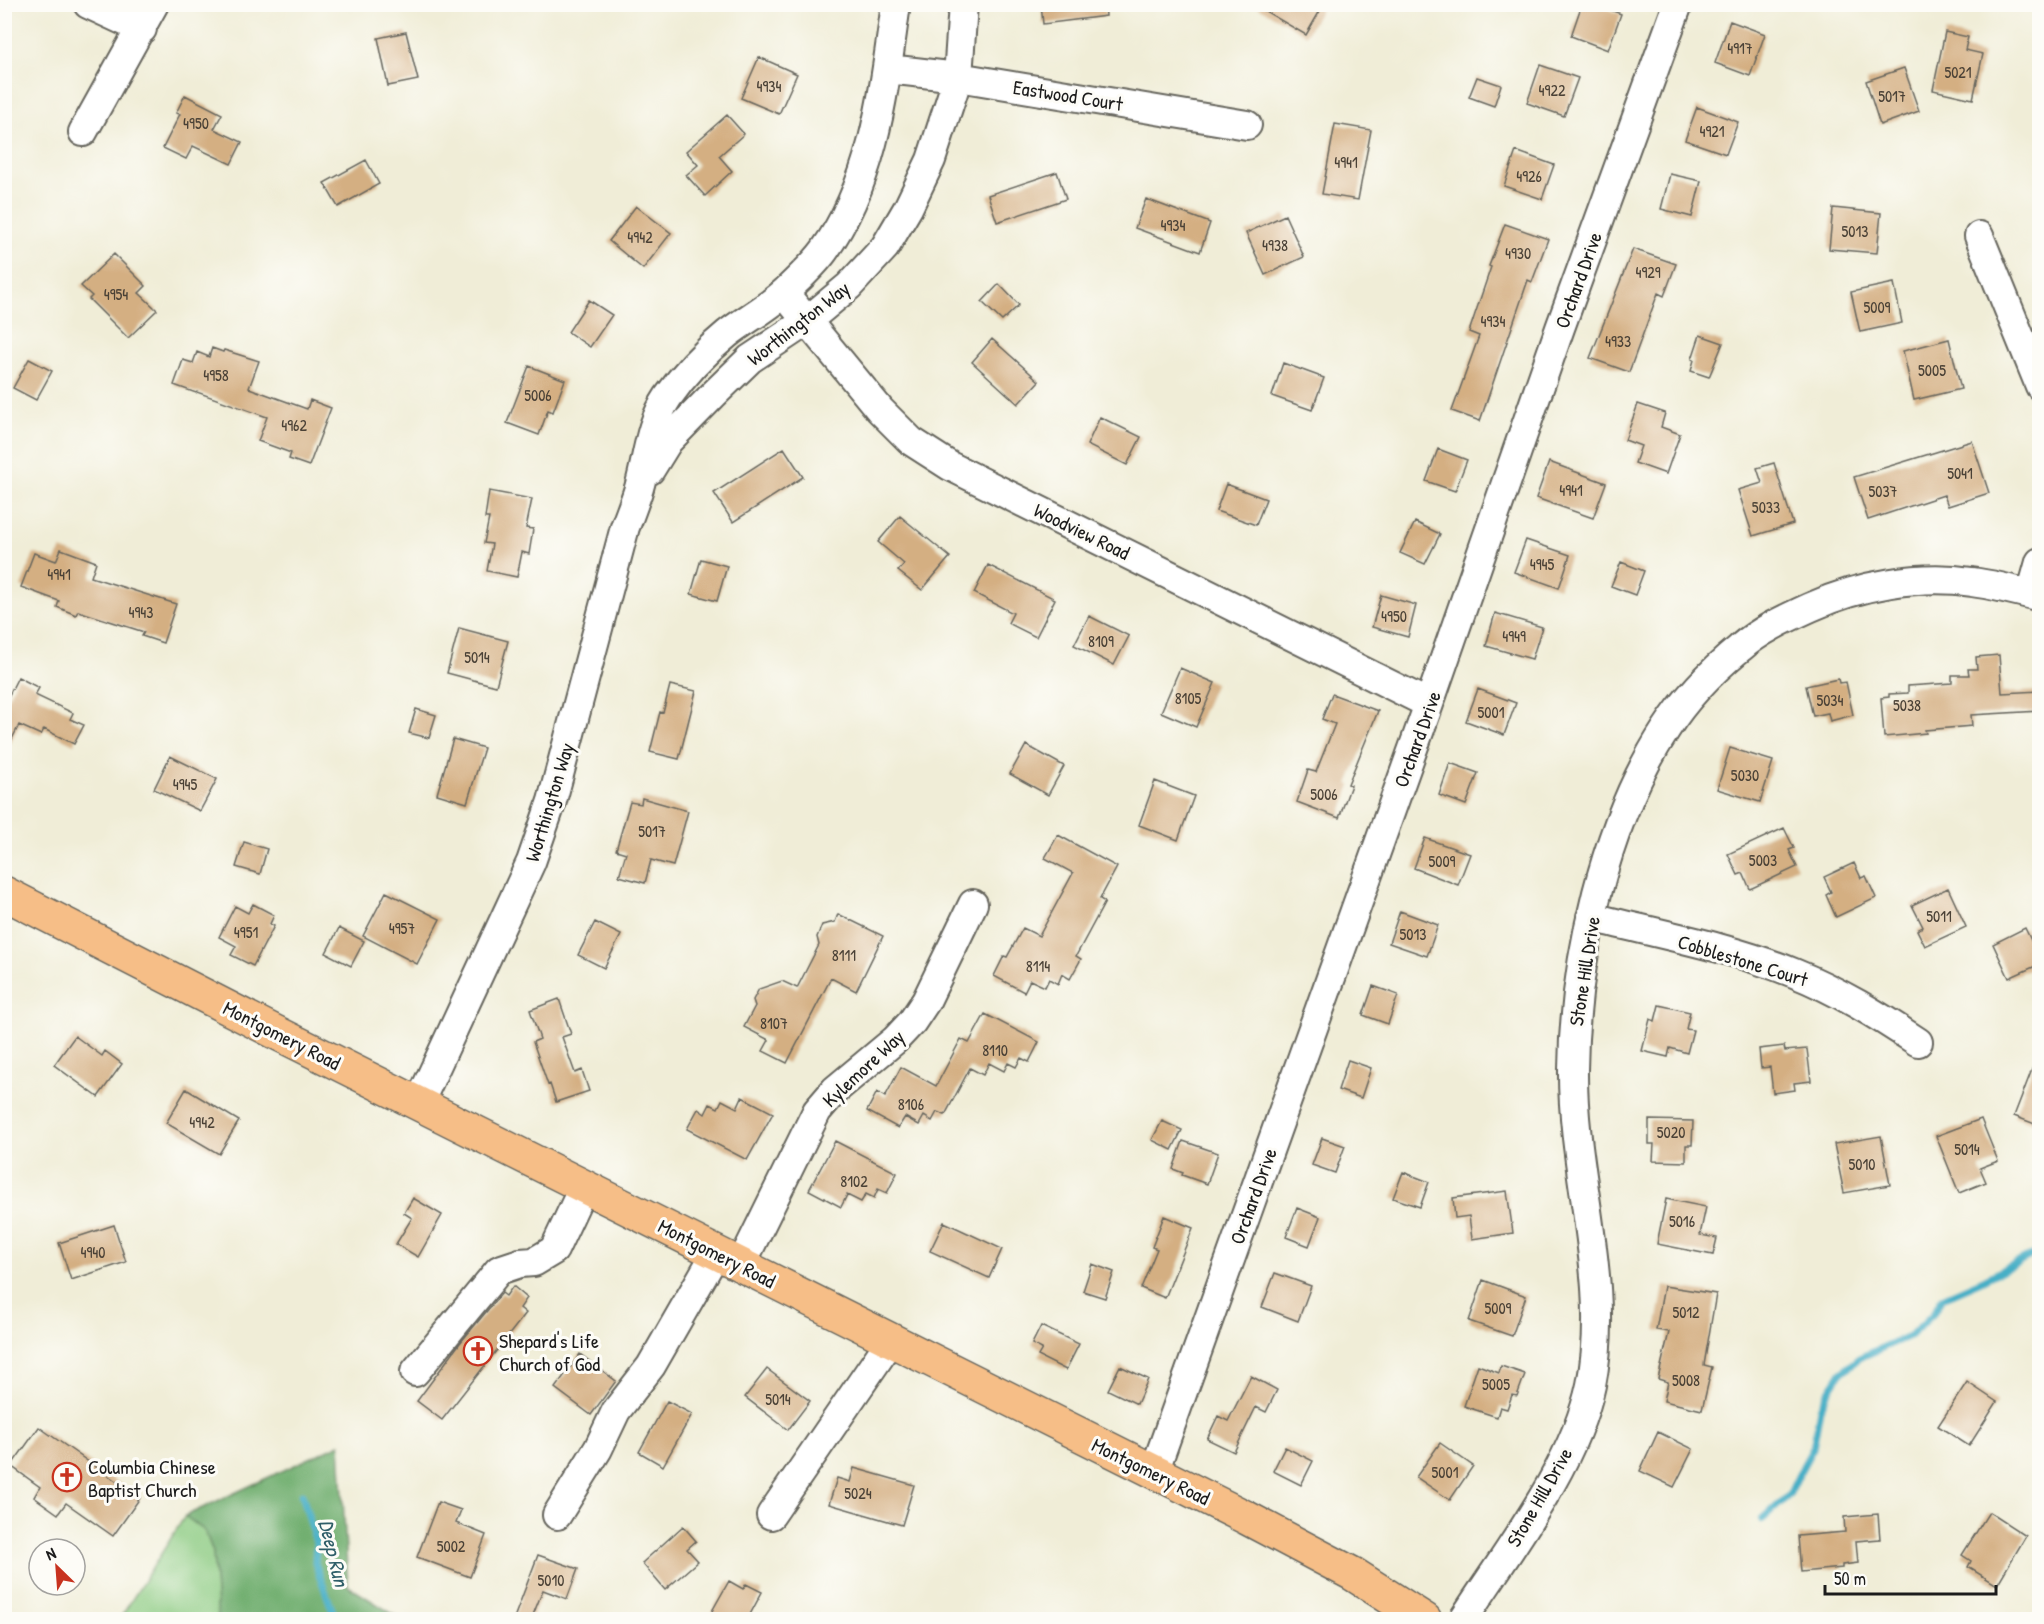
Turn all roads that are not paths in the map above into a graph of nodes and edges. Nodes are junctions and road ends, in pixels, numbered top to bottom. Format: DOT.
graph roads {
  1 [pos="88,4"];
  2 [pos="896,4"];
  3 [pos="963,4"];
  4 [pos="1678,4"];
  5 [pos="148,17"];
  6 [pos="888,69"];
  7 [pos="958,77"];
  8 [pos="1247,125"];
  9 [pos="83,132"];
  10 [pos="1979,236"];
  11 [pos="784,293"];
  12 [pos="807,321"];
  13 [pos="2040,386"];
  14 [pos="639,487"];
  15 [pos="2040,562"];
  16 [pos="2035,595"];
  17 [pos="1429,704"];
  18 [pos="4,893"];
  19 [pos="973,904"];
  20 [pos="1591,917"];
  21 [pos="1918,1042"];
  22 [pos="419,1103"];
  23 [pos="584,1186"];
  24 [pos="728,1259"];
  25 [pos="891,1340"];
  26 [pos="415,1372"];
  27 [pos="1154,1472"];
  28 [pos="557,1515"];
  29 [pos="771,1515"];
  30 [pos="1425,1620"];
  31 [pos="1463,1620"];
  1 -- 5 [label="street"];
  2 -- 6 [label="street, Worthington Way"];
  3 -- 7 [label="street, Worthington Way"];
  4 -- 17 [label="street, Orchard Drive"];
  5 -- 9 [label="street"];
  6 -- 7 [label="street, Eastwood Court"];
  6 -- 11 [label="street, Worthington Way"];
  7 -- 8 [label="street, Eastwood Court"];
  7 -- 12 [label="street, Worthington Way"];
  10 -- 13 [label="street"];
  11 -- 12 [label="street, Woodview Road"];
  11 -- 14 [label="street, Worthington Way"];
  12 -- 14 [label="street, Worthington Way"];
  12 -- 17 [label="street, Woodview Road"];
  14 -- 22 [label="street, Worthington Way"];
  15 -- 16 [label="street"];
  16 -- 20 [label="street, Stone Hill Drive"];
  17 -- 27 [label="street, Orchard Drive"];
  18 -- 22 [label="main road, Montgomery Road"];
  19 -- 24 [label="street, Kylemore Way"];
  20 -- 21 [label="street, Cobblestone Court"];
  20 -- 31 [label="street, Stone Hill Drive"];
  22 -- 23 [label="main road, Montgomery Road"];
  23 -- 24 [label="main road, Montgomery Road"];
  23 -- 26 [label="street"];
  24 -- 25 [label="main road, Montgomery Road"];
  24 -- 28 [label="street, Kylemore Way"];
  25 -- 27 [label="main road, Montgomery Road"];
  25 -- 29 [label="street"];
  27 -- 30 [label="main road, Montgomery Road"];
}
